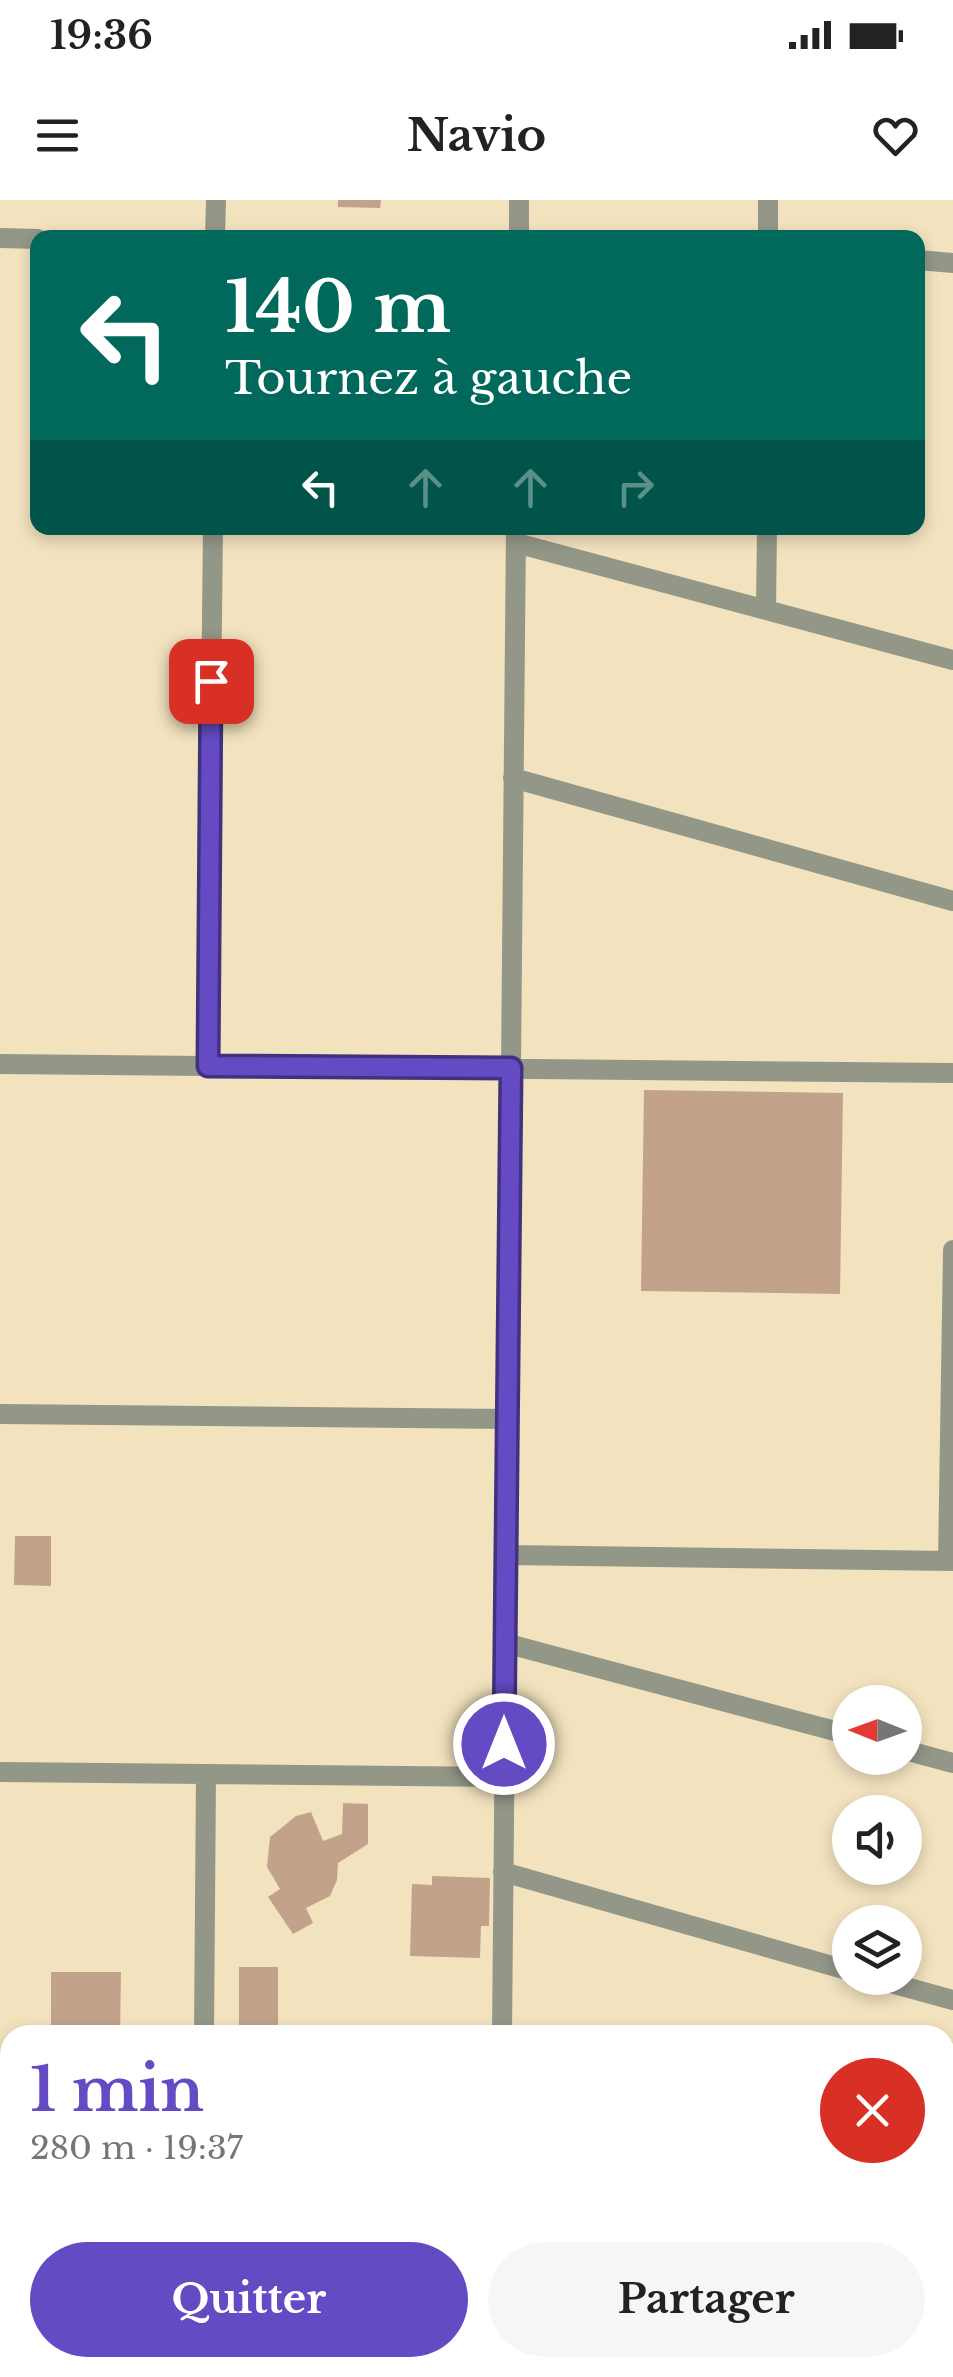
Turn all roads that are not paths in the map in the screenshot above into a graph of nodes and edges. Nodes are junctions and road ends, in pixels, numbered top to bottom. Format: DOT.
graph roads {
  1 [pos="216,200"];
  2 [pos="520,200"];
  3 [pos="768,200"];
  4 [pos="215,230"];
  5 [pos="519,230"];
  6 [pos="768,230"];
  7 [pos="0,238"];
  8 [pos="30,239"];
  9 [pos="925,261"];
  10 [pos="953,263"];
  11 [pos="212,535"];
  12 [pos="516,535"];
  13 [pos="766,535"];
  14 [pos="766,610"];
  15 [pos="953,660"];
  16 [pos="514,778"];
  17 [pos="953,901"];
  18 [pos="0,1064"];
  19 [pos="208,1066"];
  20 [pos="511,1068"];
  21 [pos="953,1073"];
  22 [pos="953,1250"];
  23 [pos="0,1414"];
  24 [pos="508,1419"];
  25 [pos="506,1555"];
  26 [pos="950,1561"];
  27 [pos="506,1643"];
  28 [pos="832,1731"];
  29 [pos="922,1755"];
  30 [pos="953,1763"];
  31 [pos="0,1772"];
  32 [pos="206,1774"];
  33 [pos="504,1777"];
  34 [pos="503,1872"];
  35 [pos="832,1966"];
  36 [pos="922,1991"];
  37 [pos="953,2000"];
  38 [pos="204,2025"];
  39 [pos="502,2025"];
  1 -- 4 [label="street"];
  2 -- 5 [label="street"];
  3 -- 6 [label="street"];
  7 -- 8 [label="street"];
  9 -- 10 [label="street"];
  11 -- 19 [label="street"];
  12 -- 14 [label="street"];
  12 -- 16 [label="street"];
  13 -- 14 [label="street"];
  14 -- 15 [label="street"];
  16 -- 17 [label="street"];
  16 -- 20 [label="street"];
  18 -- 19 [label="street"];
  19 -- 20 [label="street"];
  20 -- 21 [label="street"];
  20 -- 24 [label="street"];
  22 -- 26 [label="street"];
  23 -- 24 [label="street"];
  24 -- 25 [label="street"];
  25 -- 26 [label="street"];
  25 -- 27 [label="street"];
  27 -- 28 [label="street"];
  27 -- 33 [label="street"];
  29 -- 30 [label="street"];
  31 -- 32 [label="street"];
  32 -- 33 [label="street"];
  32 -- 38 [label="street"];
  33 -- 34 [label="street"];
  34 -- 35 [label="street"];
  34 -- 39 [label="street"];
  36 -- 37 [label="street"];
}
